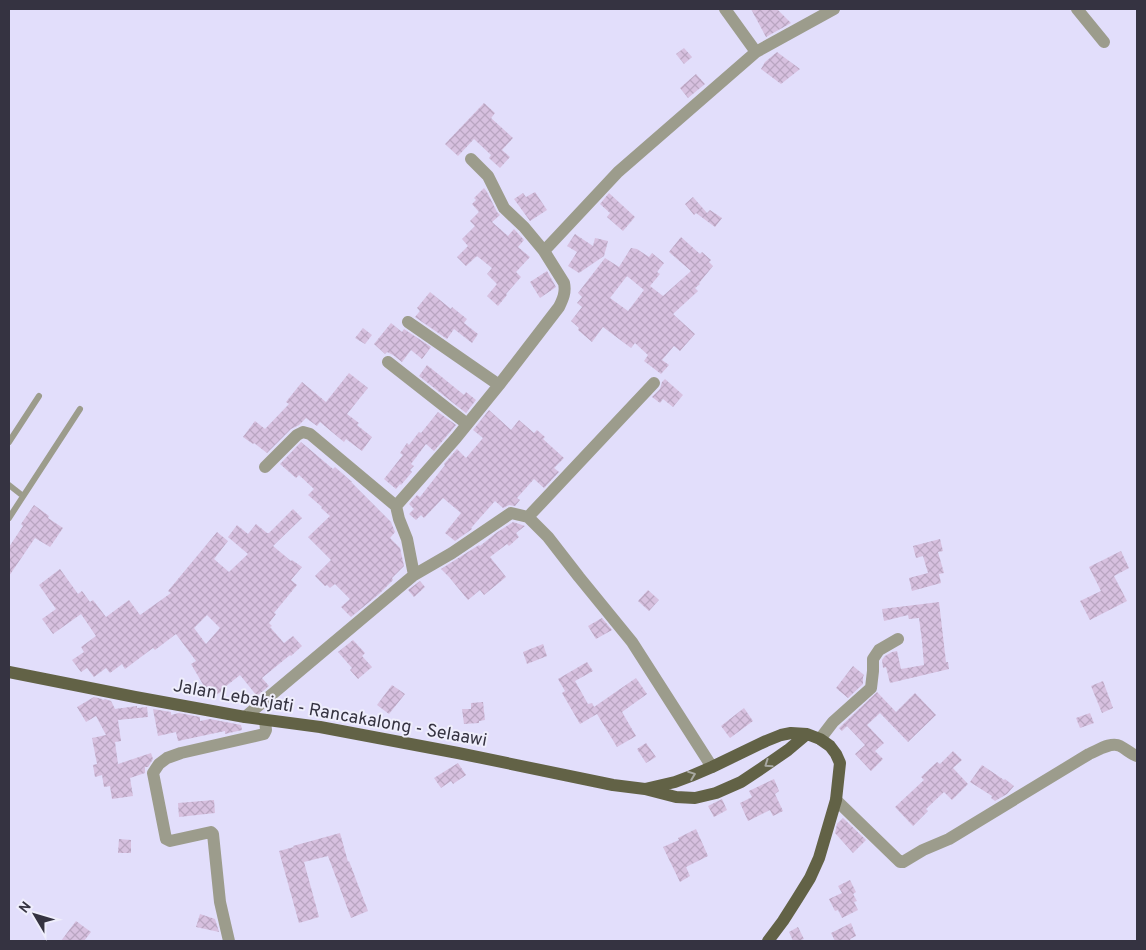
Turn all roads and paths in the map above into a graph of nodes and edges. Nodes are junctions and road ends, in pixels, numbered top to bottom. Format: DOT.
graph roads {
  1 [pos="724,9"];
  2 [pos="834,9"];
  3 [pos="1077,9"];
  4 [pos="1104,42"];
  5 [pos="756,52"];
  6 [pos="471,159"];
  7 [pos="544,251"];
  8 [pos="408,322"];
  9 [pos="388,362"];
  10 [pos="654,384"];
  11 [pos="499,385"];
  12 [pos="39,396"];
  13 [pos="80,409"];
  14 [pos="466,424"];
  15 [pos="9,442"];
  16 [pos="265,467"];
  17 [pos="9,485"];
  18 [pos="24,496"];
  19 [pos="396,506"];
  20 [pos="528,516"];
  21 [pos="9,518"];
  22 [pos="414,574"];
  23 [pos="898,639"];
  24 [pos="9,672"];
  25 [pos="245,717"];
  26 [pos="265,720"];
  27 [pos="807,734"];
  28 [pos="820,739"];
  29 [pos="1137,756"];
  30 [pos="712,767"];
  31 [pos="645,789"];
  32 [pos="836,800"];
  33 [pos="229,941"];
  34 [pos="768,941"];
  1 -- 5 [label="street"];
  2 -- 5 [label="street"];
  3 -- 4 [label="street"];
  5 -- 7 [label="street"];
  6 -- 7 [label="street"];
  7 -- 11 [label="street"];
  8 -- 11 [label="street"];
  9 -- 14 [label="street"];
  10 -- 20 [label="street"];
  11 -- 14 [label="street"];
  12 -- 15 [label="lane"];
  13 -- 18 [label="lane"];
  14 -- 19 [label="street"];
  16 -- 19 [label="street"];
  17 -- 18 [label="lane"];
  18 -- 21 [label="lane"];
  19 -- 22 [label="street"];
  20 -- 22 [label="street"];
  20 -- 30 [label="street"];
  22 -- 25 [label="street"];
  23 -- 28 [label="street"];
  24 -- 25 [label="main road, Jalan Lebakjati - Rancakalong - Selaawi"];
  25 -- 26 [label="main road, Jalan Lebakjati - Rancakalong - Selaawi"];
  26 -- 31 [label="main road, Jalan Lebakjati - Rancakalong - Selaawi"];
  26 -- 33 [label="street"];
  27 -- 28 [label="main road, Jalan Lebakjati - Rancakalong - Selaawi"];
  27 -- 30 [label="main road, Jalan Lebakjati - Rancakalong - Selaawi"];
  27 -- 31 [label="main road, Jalan Lebakjati - Rancakalong - Selaawi, one-way"];
  28 -- 32 [label="main road, Jalan Lebakjati - Rancakalong - Selaawi"];
  29 -- 32 [label="street"];
  31 -- 30 [label="main road, Jalan Lebakjati - Rancakalong - Selaawi, one-way"];
  32 -- 34 [label="main road, Jalan Lebakjati - Rancakalong - Selaawi"];
}
